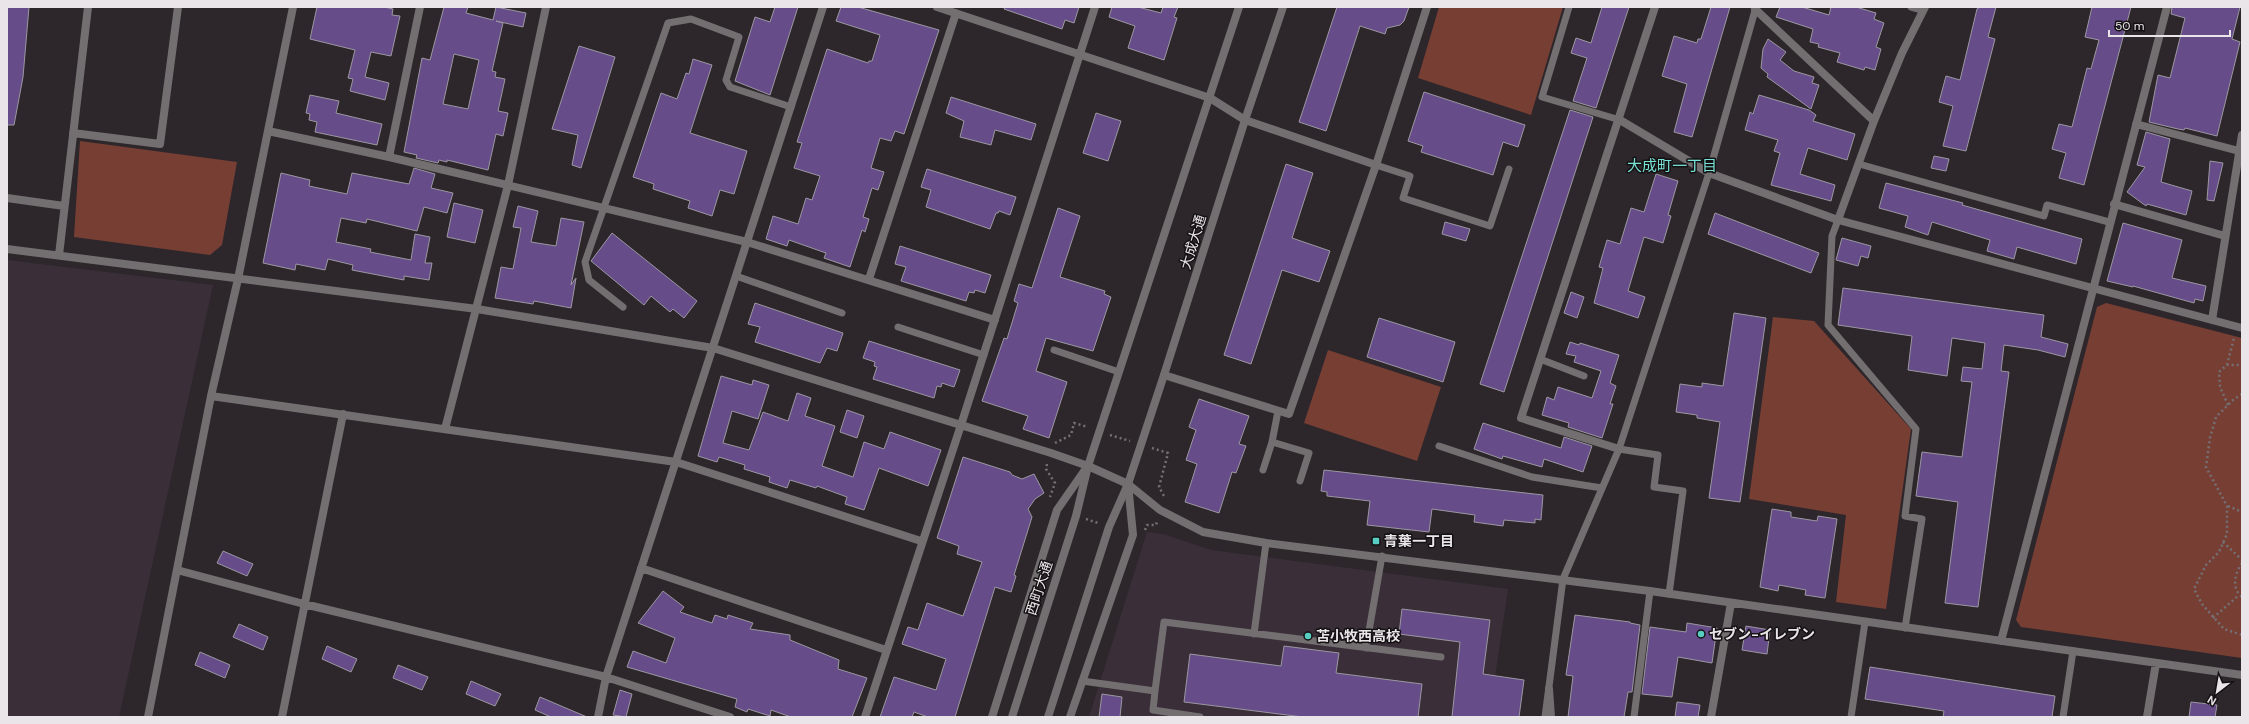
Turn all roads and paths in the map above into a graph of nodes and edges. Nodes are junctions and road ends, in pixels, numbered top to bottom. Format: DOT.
graph roads {
  1 [pos="88,7"];
  2 [pos="178,7"];
  3 [pos="293,7"];
  4 [pos="420,7"];
  5 [pos="546,7"];
  6 [pos="823,7"];
  7 [pos="937,7"];
  8 [pos="1095,7"];
  9 [pos="1239,7"];
  10 [pos="1283,7"];
  11 [pos="1427,7"];
  12 [pos="1569,7"];
  13 [pos="1655,7"];
  14 [pos="1911,7"];
  15 [pos="2167,7"];
  16 [pos="1756,8"];
  17 [pos="1923,9"];
  18 [pos="956,13"];
  19 [pos="1080,53"];
  20 [pos="1210,98"];
  21 [pos="791,108"];
  22 [pos="1245,120"];
  23 [pos="1620,120"];
  24 [pos="1874,121"];
  25 [pos="2136,124"];
  26 [pos="268,131"];
  27 [pos="72,133"];
  28 [pos="2242,135"];
  29 [pos="2239,151"];
  30 [pos="388,157"];
  31 [pos="1858,164"];
  32 [pos="1376,165"];
  33 [pos="1508,169"];
  34 [pos="1709,173"];
  35 [pos="2238,184"];
  36 [pos="508,186"];
  37 [pos="7,198"];
  38 [pos="2114,204"];
  39 [pos="64,206"];
  40 [pos="604,208"];
  41 [pos="1838,220"];
  42 [pos="2109,222"];
  43 [pos="2225,236"];
  44 [pos="747,242"];
  45 [pos="7,249"];
  46 [pos="59,255"];
  47 [pos="736,276"];
  48 [pos="238,279"];
  49 [pos="869,279"];
  50 [pos="2093,290"];
  51 [pos="622,307"];
  52 [pos="477,309"];
  53 [pos="842,313"];
  54 [pos="995,320"];
  55 [pos="2212,320"];
  56 [pos="898,327"];
  57 [pos="2240,327"];
  58 [pos="713,348"];
  59 [pos="1054,350"];
  60 [pos="984,355"];
  61 [pos="1540,359"];
  62 [pos="2227,364"];
  63 [pos="2242,365"];
  64 [pos="1119,372"];
  65 [pos="1164,375"];
  66 [pos="1584,376"];
  67 [pos="2242,394"];
  68 [pos="211,396"];
  69 [pos="2228,405"];
  70 [pos="1278,411"];
  71 [pos="343,414"];
  72 [pos="962,425"];
  73 [pos="445,429"];
  74 [pos="1272,442"];
  75 [pos="1439,446"];
  76 [pos="1619,449"];
  77 [pos="676,462"];
  78 [pos="1088,466"];
  79 [pos="1263,470"];
  80 [pos="1300,481"];
  81 [pos="1128,484"];
  82 [pos="1602,488"];
  83 [pos="2227,506"];
  84 [pos="2242,512"];
  85 [pos="921,541"];
  86 [pos="2223,542"];
  87 [pos="1266,543"];
  88 [pos="1382,556"];
  89 [pos="2242,560"];
  90 [pos="2242,563"];
  91 [pos="641,568"];
  92 [pos="177,570"];
  93 [pos="1563,579"];
  94 [pos="1650,591"];
  95 [pos="1669,594"];
  96 [pos="2241,596"];
  97 [pos="1731,603"];
  98 [pos="304,604"];
  99 [pos="2214,618"];
  100 [pos="1865,622"];
  101 [pos="1905,628"];
  102 [pos="1254,634"];
  103 [pos="2242,635"];
  104 [pos="2001,641"];
  105 [pos="1366,648"];
  106 [pos="886,650"];
  107 [pos="2073,651"];
  108 [pos="1440,657"];
  109 [pos="2156,663"];
  110 [pos="2242,675"];
  111 [pos="606,677"];
  112 [pos="1082,681"];
  113 [pos="1549,689"];
  114 [pos="1155,691"];
  115 [pos="148,717"];
  116 [pos="282,717"];
  117 [pos="598,717"];
  118 [pos="730,717"];
  119 [pos="865,717"];
  120 [pos="992,717"];
  121 [pos="1012,717"];
  122 [pos="1048,717"];
  123 [pos="1070,717"];
  124 [pos="1200,717"];
  125 [pos="1544,717"];
  126 [pos="1551,717"];
  127 [pos="1634,717"];
  128 [pos="1711,717"];
  129 [pos="1852,717"];
  130 [pos="2063,717"];
  131 [pos="2147,717"];
  1 -- 27 [label="street"];
  2 -- 27 [label="street"];
  3 -- 26 [label="street"];
  4 -- 30 [label="street"];
  5 -- 36 [label="street"];
  6 -- 21 [label="street"];
  7 -- 18 [label="street"];
  8 -- 19 [label="street"];
  9 -- 20 [label="street, 大成大通"];
  10 -- 22 [label="street, 大成大通"];
  11 -- 32 [label="street"];
  12 -- 23 [label="lane"];
  13 -- 23 [label="street"];
  14 -- 17 [label="lane"];
  15 -- 25 [label="street"];
  16 -- 24 [label="street"];
  16 -- 34 [label="lane"];
  17 -- 24 [label="street"];
  18 -- 19 [label="street"];
  18 -- 49 [label="street"];
  19 -- 20 [label="street"];
  19 -- 54 [label="street"];
  20 -- 22 [label="street"];
  20 -- 64 [label="street, 大成大通"];
  21 -- 40 [label="lane"];
  21 -- 44 [label="street"];
  22 -- 32 [label="street"];
  22 -- 65 [label="street, 大成大通"];
  23 -- 34 [label="street"];
  23 -- 61 [label="street"];
  24 -- 31 [label="street"];
  25 -- 29 [label="street"];
  25 -- 38 [label="street"];
  26 -- 30 [label="street"];
  26 -- 48 [label="street"];
  27 -- 39 [label="street"];
  28 -- 29 [label="street"];
  29 -- 35 [label="street"];
  30 -- 36 [label="street"];
  31 -- 41 [label="street"];
  31 -- 42 [label="lane"];
  32 -- 33 [label="lane"];
  32 -- 70 [label="street"];
  34 -- 41 [label="street"];
  34 -- 76 [label="lane"];
  35 -- 43 [label="street"];
  36 -- 40 [label="street"];
  36 -- 52 [label="street"];
  37 -- 39 [label="street"];
  38 -- 42 [label="street"];
  38 -- 43 [label="street"];
  39 -- 46 [label="street"];
  40 -- 44 [label="street"];
  40 -- 51 [label="lane"];
  41 -- 50 [label="street"];
  41 -- 101 [label="lane"];
  42 -- 50 [label="street"];
  43 -- 55 [label="street"];
  44 -- 47 [label="street"];
  44 -- 49 [label="street"];
  45 -- 46 [label="street"];
  46 -- 48 [label="street"];
  47 -- 53 [label="lane"];
  47 -- 58 [label="street"];
  48 -- 52 [label="street"];
  48 -- 68 [label="street"];
  49 -- 54 [label="street"];
  50 -- 55 [label="street"];
  50 -- 104 [label="street"];
  52 -- 58 [label="street"];
  52 -- 73 [label="street"];
  54 -- 60 [label="street"];
  55 -- 57 [label="street"];
  56 -- 60 [label="lane"];
  57 -- 62 [label="path"];
  58 -- 72 [label="street"];
  58 -- 77 [label="street"];
  59 -- 64 [label="lane"];
  60 -- 72 [label="street"];
  61 -- 66 [label="lane"];
  61 -- 76 [label="street"];
  62 -- 63 [label="path"];
  62 -- 69 [label="path"];
  64 -- 78 [label="street, 大成大通"];
  65 -- 70 [label="street"];
  65 -- 81 [label="street, 大成大通"];
  67 -- 69 [label="path"];
  68 -- 71 [label="street"];
  68 -- 92 [label="street"];
  69 -- 83 [label="path"];
  70 -- 74 [label="lane"];
  71 -- 73 [label="street"];
  71 -- 98 [label="street"];
  72 -- 78 [label="street"];
  72 -- 85 [label="street"];
  73 -- 77 [label="street"];
  74 -- 79 [label="lane"];
  74 -- 80 [label="lane"];
  75 -- 82 [label="lane"];
  76 -- 82 [label="lane"];
  76 -- 95 [label="lane"];
  77 -- 85 [label="street"];
  77 -- 91 [label="street"];
  78 -- 81 [label="street"];
  78 -- 120 [label="street"];
  78 -- 121 [label="street, 西町大通"];
  81 -- 87 [label="street"];
  81 -- 112 [label="street"];
  81 -- 122 [label="street"];
  82 -- 93 [label="lane"];
  83 -- 84 [label="path"];
  83 -- 86 [label="path"];
  85 -- 106 [label="street"];
  86 -- 89 [label="path"];
  86 -- 99 [label="path"];
  87 -- 88 [label="street"];
  87 -- 102 [label="lane"];
  88 -- 93 [label="street"];
  88 -- 105 [label="lane"];
  90 -- 96 [label="path"];
  91 -- 106 [label="street"];
  91 -- 111 [label="street"];
  92 -- 98 [label="street"];
  92 -- 115 [label="street"];
  93 -- 94 [label="street"];
  93 -- 113 [label="lane"];
  94 -- 95 [label="street"];
  94 -- 127 [label="lane"];
  95 -- 97 [label="street"];
  96 -- 99 [label="path"];
  97 -- 100 [label="street"];
  97 -- 128 [label="street"];
  98 -- 111 [label="street"];
  98 -- 116 [label="street"];
  99 -- 103 [label="path"];
  100 -- 101 [label="street"];
  100 -- 129 [label="lane"];
  101 -- 104 [label="street"];
  102 -- 105 [label="lane"];
  102 -- 114 [label="lane"];
  104 -- 107 [label="street"];
  105 -- 108 [label="lane"];
  106 -- 119 [label="street"];
  107 -- 109 [label="street"];
  107 -- 130 [label="lane"];
  109 -- 110 [label="street"];
  109 -- 131 [label="street"];
  111 -- 117 [label="street"];
  111 -- 118 [label="street"];
  112 -- 114 [label="lane"];
  112 -- 123 [label="street"];
  113 -- 125 [label="lane"];
  113 -- 126 [label="street"];
  114 -- 124 [label="lane"];
}
